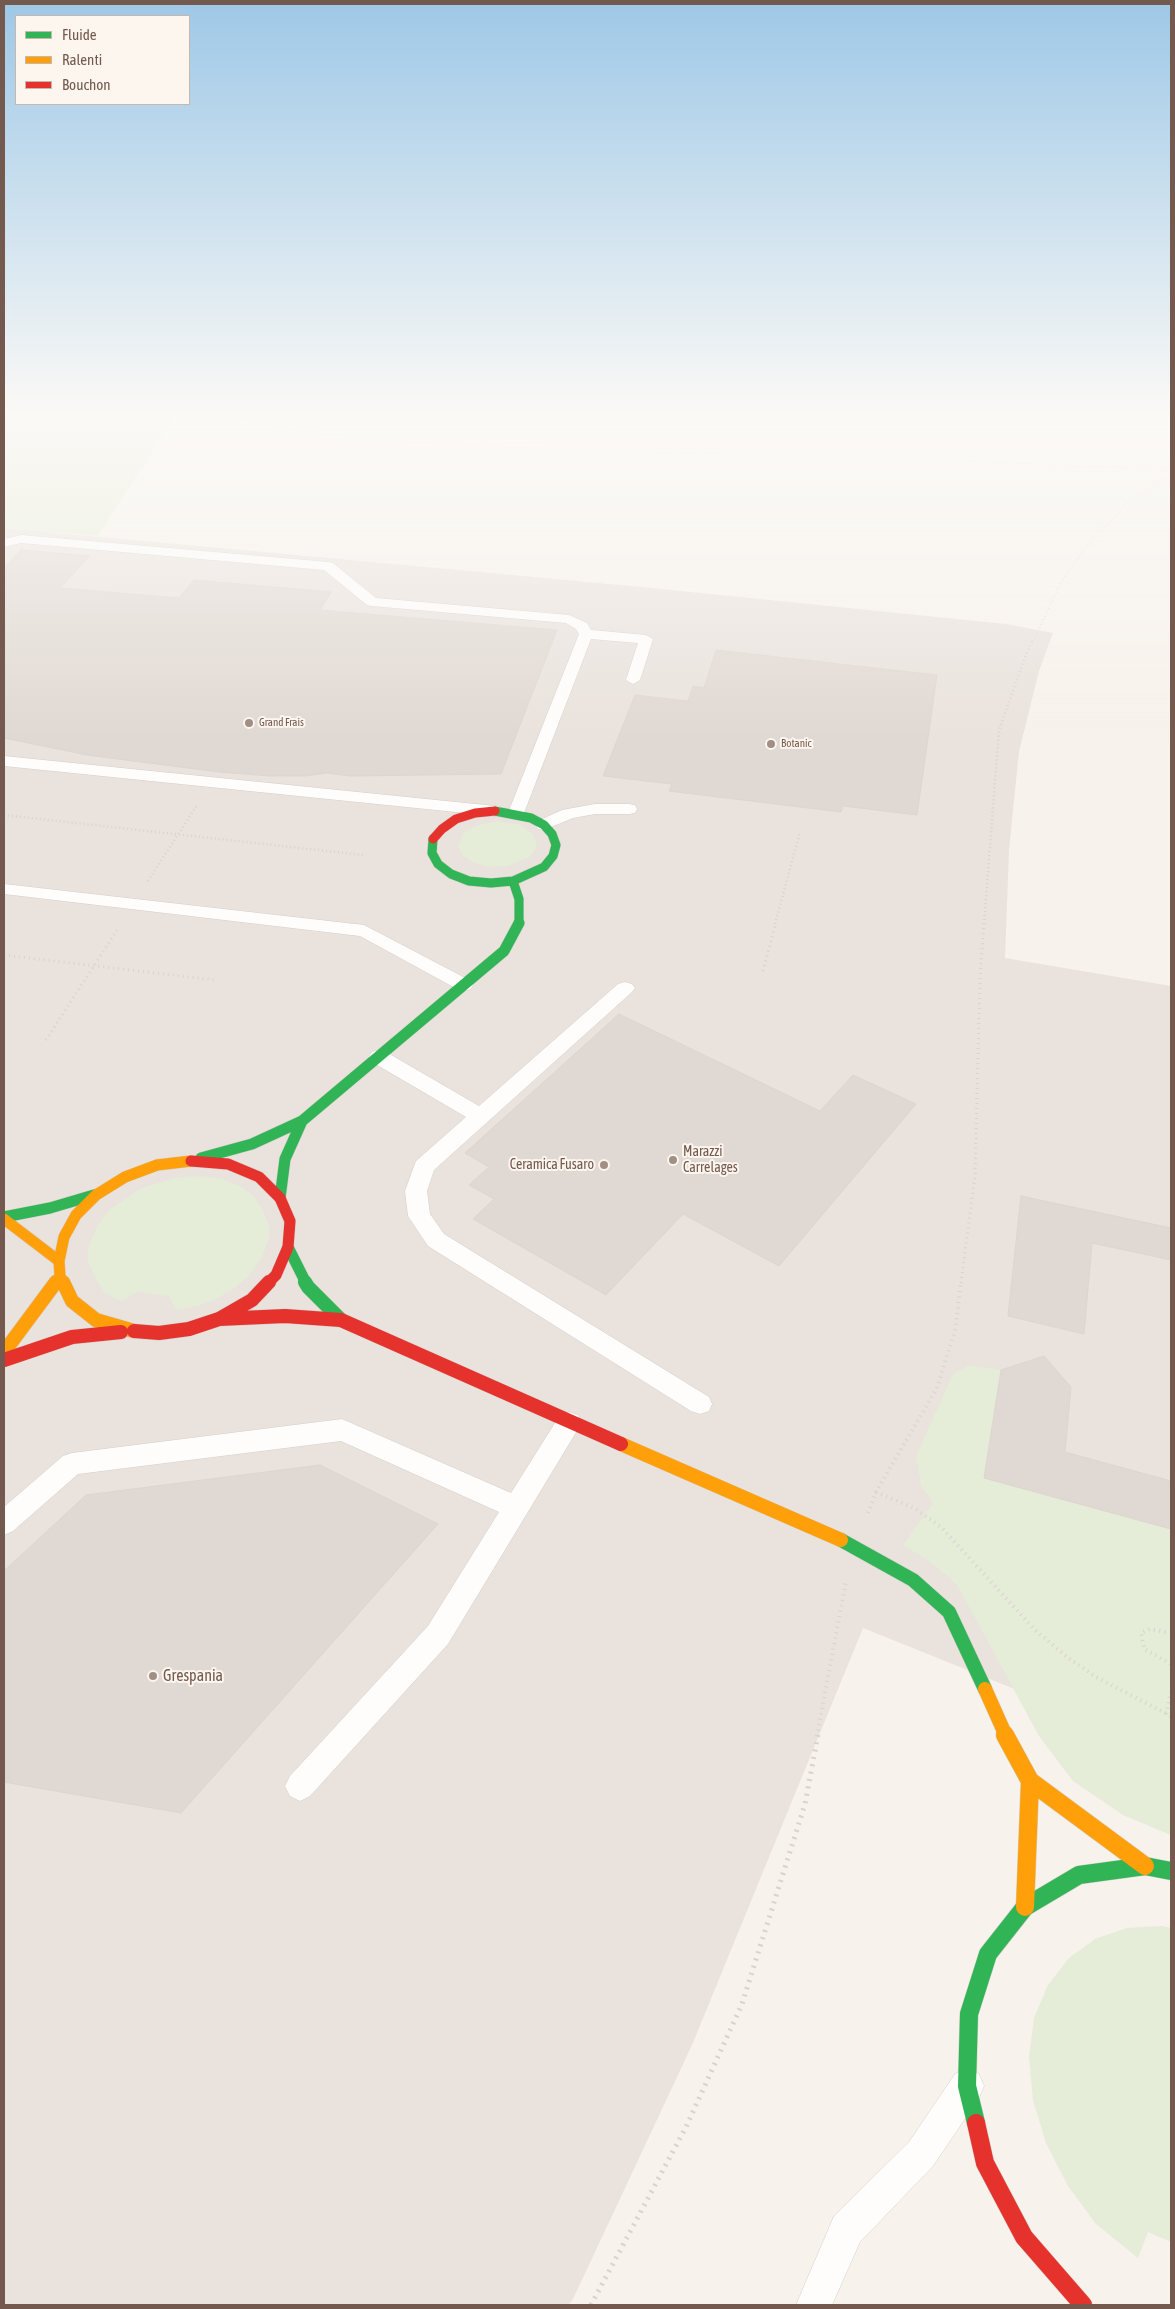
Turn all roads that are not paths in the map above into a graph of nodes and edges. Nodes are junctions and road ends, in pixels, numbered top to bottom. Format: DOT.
graph roads {
  1 [pos="4,543"];
  2 [pos="586,634"];
  3 [pos="633,680"];
  4 [pos="4,761"];
  5 [pos="629,809"];
  6 [pos="495,811"];
  7 [pos="516,813"];
  8 [pos="544,825"];
  9 [pos="513,881"];
  10 [pos="4,889"];
  11 [pos="464,986"];
  12 [pos="625,988"];
  13 [pos="379,1056"];
  14 [pos="481,1116"];
  15 [pos="302,1120"];
  16 [pos="192,1161"];
  17 [pos="96,1195"];
  18 [pos="280,1198"];
  19 [pos="4,1218"];
  20 [pos="288,1247"];
  21 [pos="59,1261"];
  22 [pos="60,1276"];
  23 [pos="219,1319"];
  24 [pos="341,1320"];
  25 [pos="128,1331"];
  26 [pos="4,1352"];
  27 [pos="4,1360"];
  28 [pos="700,1404"];
  29 [pos="568,1422"];
  30 [pos="516,1507"];
  31 [pos="4,1523"];
  32 [pos="1030,1782"];
  33 [pos="300,1786"];
  34 [pos="1145,1866"];
  35 [pos="1171,1871"];
  36 [pos="1025,1907"];
  37 [pos="967,2086"];
  38 [pos="814,2305"];
  39 [pos="1081,2305"];
  1 -- 2 [label="lane"];
  2 -- 3 [label="lane"];
  2 -- 7 [label="lane"];
  4 -- 6 [label="lane"];
  5 -- 8 [label="lane"];
  6 -- 7 [label="street"];
  6 -- 9 [label="street"];
  7 -- 8 [label="street"];
  8 -- 9 [label="street"];
  9 -- 11 [label="street"];
  10 -- 11 [label="lane"];
  11 -- 13 [label="street"];
  12 -- 14 [label="lane"];
  13 -- 14 [label="lane"];
  13 -- 15 [label="street"];
  14 -- 28 [label="lane"];
  15 -- 16 [label="street"];
  15 -- 18 [label="street"];
  16 -- 17 [label="street"];
  16 -- 18 [label="street"];
  17 -- 19 [label="street"];
  17 -- 21 [label="street"];
  18 -- 20 [label="street"];
  19 -- 21 [label="street"];
  20 -- 23 [label="street"];
  20 -- 24 [label="street"];
  21 -- 22 [label="street"];
  22 -- 25 [label="street"];
  22 -- 26 [label="street"];
  23 -- 24 [label="street"];
  23 -- 25 [label="street"];
  24 -- 29 [label="street"];
  25 -- 27 [label="street"];
  29 -- 30 [label="lane"];
  29 -- 32 [label="street"];
  30 -- 31 [label="lane"];
  30 -- 33 [label="lane"];
  32 -- 34 [label="street"];
  32 -- 36 [label="street"];
  34 -- 35 [label="street"];
  34 -- 36 [label="street"];
  36 -- 37 [label="street"];
  37 -- 38 [label="lane"];
  37 -- 39 [label="street"];
}
